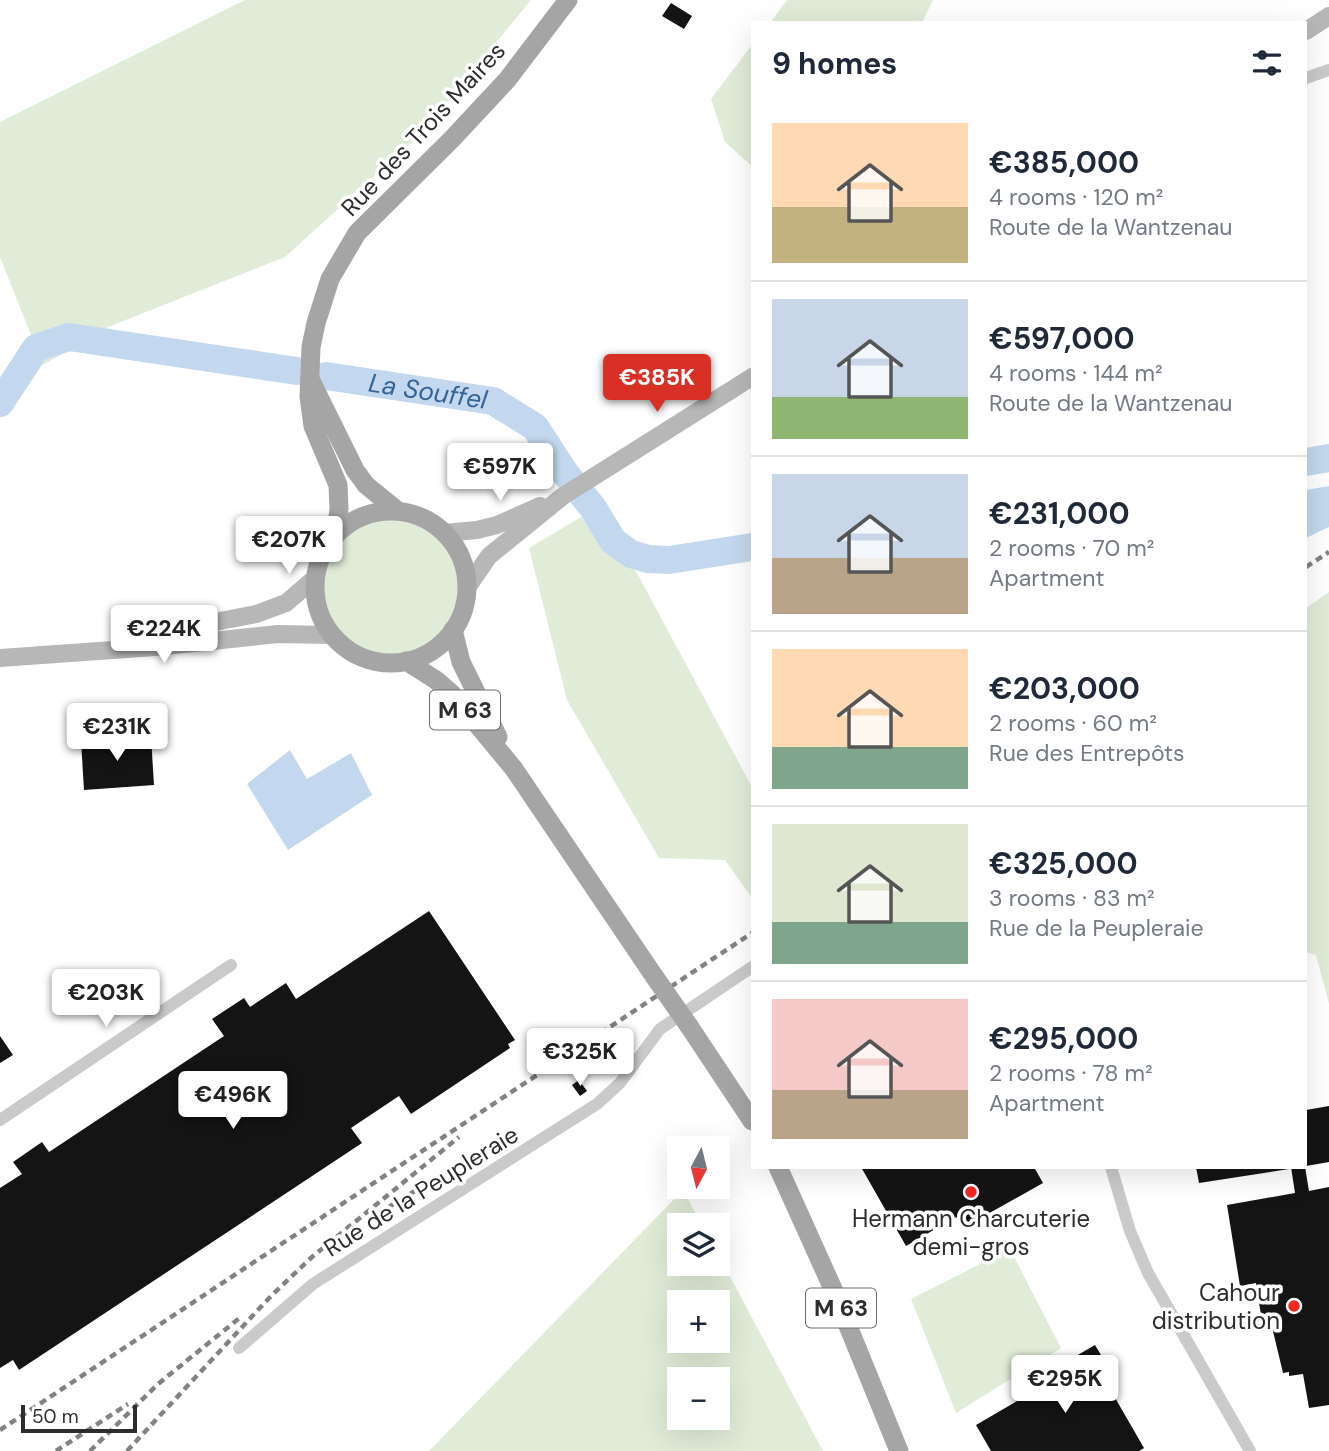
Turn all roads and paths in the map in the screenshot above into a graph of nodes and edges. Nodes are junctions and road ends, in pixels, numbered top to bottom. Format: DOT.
graph roads {
  1 [pos="568,0"];
  2 [pos="1329,16"];
  3 [pos="1307,30"];
  4 [pos="1329,70"];
  5 [pos="1307,78"];
  6 [pos="751,378"];
  7 [pos="311,381"];
  8 [pos="563,496"];
  9 [pos="398,511"];
  10 [pos="444,533"];
  11 [pos="336,534"];
  12 [pos="315,579"];
  13 [pos="467,588"];
  14 [pos="453,630"];
  15 [pos="332,635"];
  16 [pos="30,656"];
  17 [pos="0,658"];
  18 [pos="406,661"];
  19 [pos="514,769"];
  20 [pos="231,965"];
  21 [pos="751,968"];
  22 [pos="751,1119"];
  23 [pos="0,1120"];
  24 [pos="779,1169"];
  25 [pos="1112,1169"];
  26 [pos="239,1348"];
  27 [pos="899,1451"];
  28 [pos="1250,1451"];
  1 -- 7 [label="main road, Rue des Trois Maires"];
  2 -- 3 [label="main road"];
  4 -- 5 [label="street"];
  6 -- 8 [label="main road"];
  7 -- 9 [label="main road, Rue des Trois Maires"];
  7 -- 11 [label="main road, Rue des Trois Maires"];
  8 -- 10 [label="main road"];
  8 -- 13 [label="main road"];
  9 -- 10 [label="main road"];
  9 -- 11 [label="main road"];
  10 -- 13 [label="main road"];
  11 -- 12 [label="main road"];
  12 -- 15 [label="main road"];
  12 -- 16 [label="main road"];
  13 -- 14 [label="main road"];
  14 -- 18 [label="main road"];
  14 -- 19 [label="main road, M 63"];
  15 -- 16 [label="main road"];
  15 -- 18 [label="main road"];
  16 -- 17 [label="main road"];
  18 -- 19 [label="main road, M 63"];
  19 -- 22 [label="main road, M 63, bridge"];
  20 -- 23 [label="street"];
  21 -- 26 [label="street, Rue de la Peupleraie"];
  24 -- 27 [label="main road, M 63"];
  25 -- 28 [label="street"];
}
